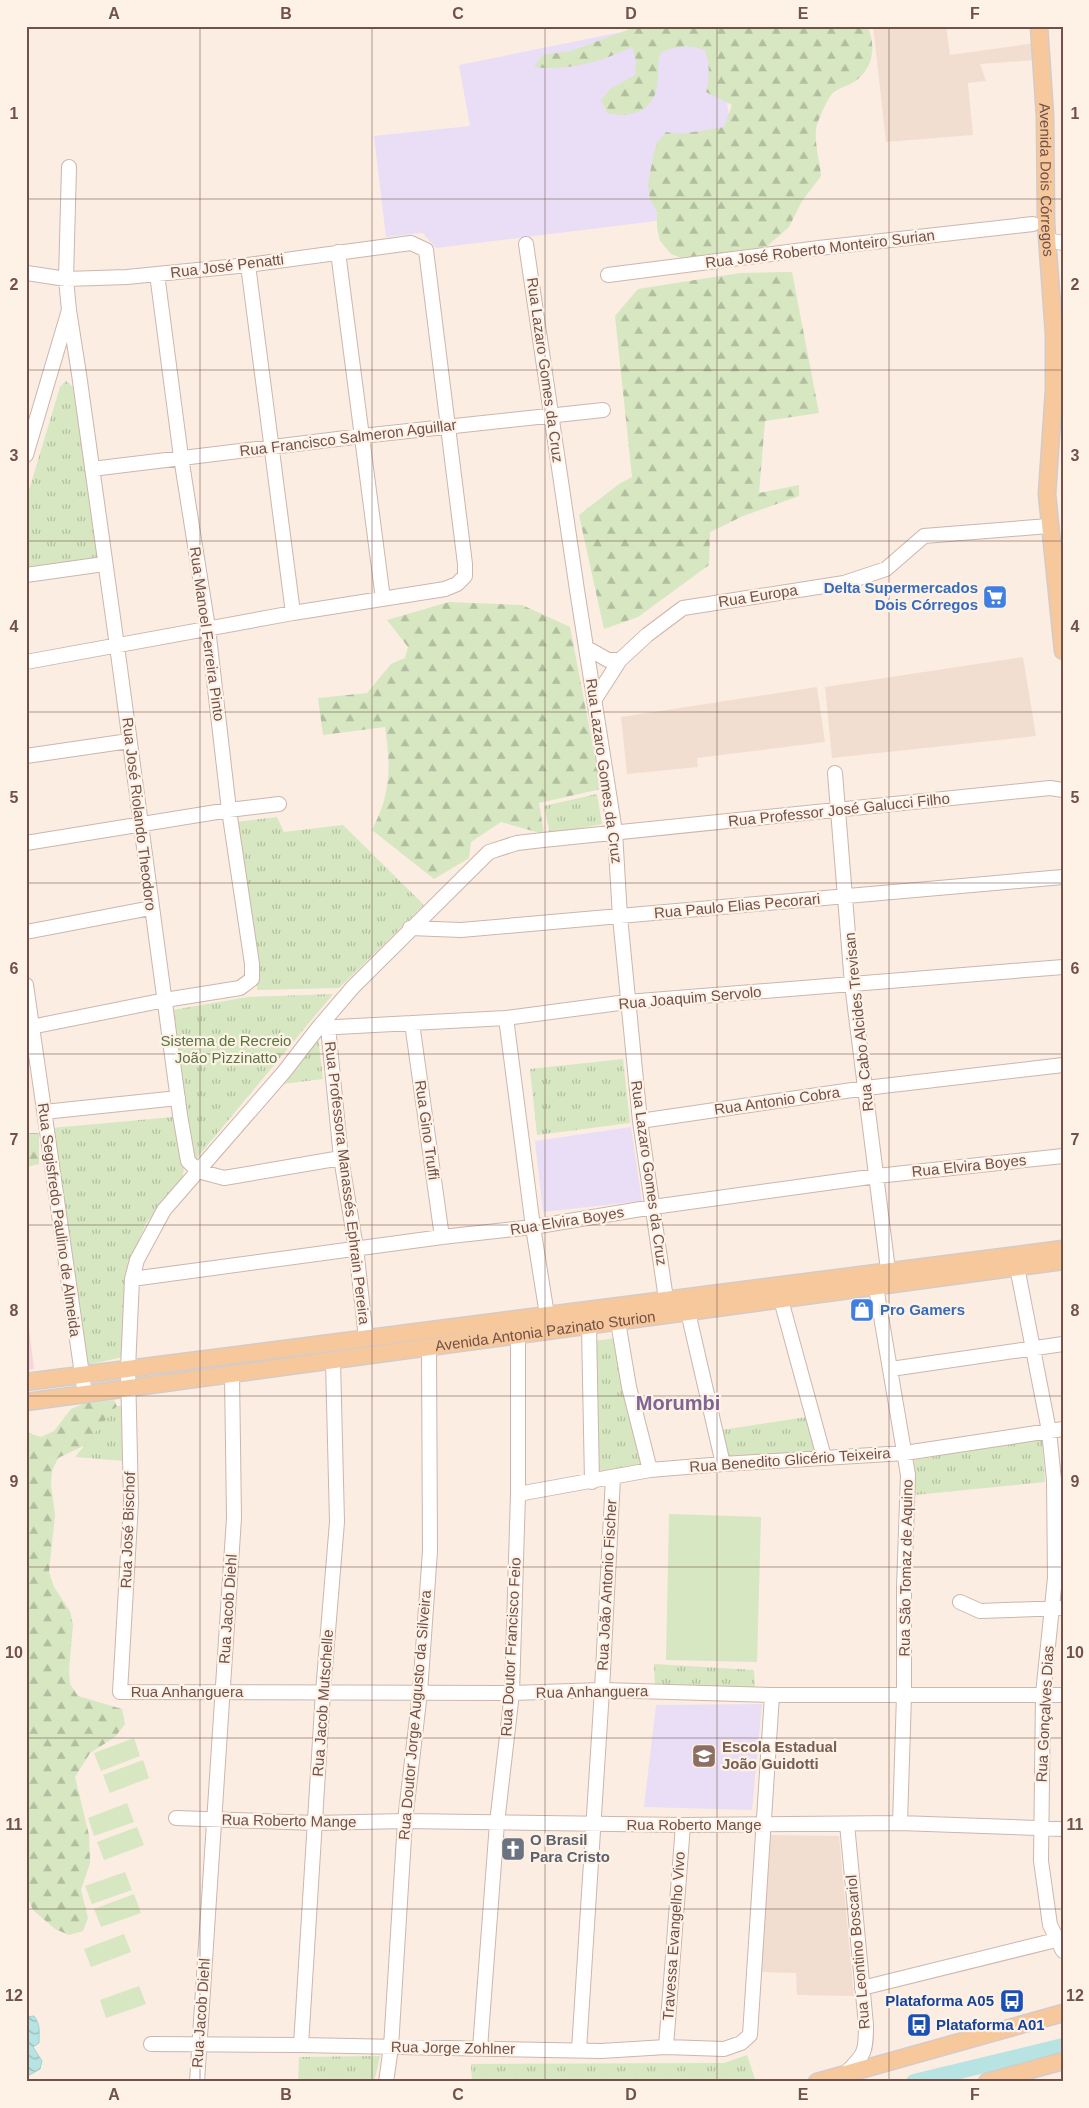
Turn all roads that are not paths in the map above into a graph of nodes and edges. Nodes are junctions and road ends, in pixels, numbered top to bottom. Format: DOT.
graph roads {
  1 [pos="1041,30"];
  2 [pos="69,167"];
  3 [pos="1033,224"];
  4 [pos="1055,241"];
  5 [pos="526,244"];
  6 [pos="338,252"];
  7 [pos="248,265"];
  8 [pos="27,273"];
  9 [pos="157,274"];
  10 [pos="608,275"];
  11 [pos="66,279"];
  12 [pos="69,310"];
  13 [pos="1058,335"];
  14 [pos="54,363"];
  15 [pos="80,374"];
  16 [pos="603,410"];
  17 [pos="552,415"];
  18 [pos="448,427"];
  19 [pos="362,436"];
  20 [pos="273,447"];
  21 [pos="26,455"];
  22 [pos="181,457"];
  23 [pos="92,469"];
  24 [pos="1049,526"];
  25 [pos="104,564"];
  26 [pos="26,575"];
  27 [pos="383,600"];
  28 [pos="293,613"];
  29 [pos="208,628"];
  30 [pos="117,646"];
  31 [pos="587,648"];
  32 [pos="1063,651"];
  33 [pos="620,660"];
  34 [pos="26,662"];
  35 [pos="595,699"];
  36 [pos="129,741"];
  37 [pos="26,756"];
  38 [pos="835,773"];
  39 [pos="1063,790"];
  40 [pos="279,804"];
  41 [pos="230,810"];
  42 [pos="839,810"];
  43 [pos="140,824"];
  44 [pos="615,832"];
  45 [pos="26,844"];
  46 [pos="1063,877"];
  47 [pos="846,896"];
  48 [pos="151,908"];
  49 [pos="620,917"];
  50 [pos="410,928"];
  51 [pos="26,932"];
  52 [pos="1063,967"];
  53 [pos="852,984"];
  54 [pos="26,985"];
  55 [pos="165,1000"];
  56 [pos="628,1002"];
  57 [pos="506,1018"];
  58 [pos="412,1023"];
  59 [pos="31,1027"];
  60 [pos="323,1028"];
  61 [pos="1063,1064"];
  62 [pos="866,1088"];
  63 [pos="178,1098"];
  64 [pos="44,1112"];
  65 [pos="640,1121"];
  66 [pos="1063,1156"];
  67 [pos="341,1158"];
  68 [pos="198,1171"];
  69 [pos="877,1176"];
  70 [pos="653,1207"];
  71 [pos="533,1227"];
  72 [pos="442,1237"];
  73 [pos="356,1248"];
  74 [pos="1063,1248"];
  75 [pos="1063,1261"];
  76 [pos="1017,1267"];
  77 [pos="888,1270"];
  78 [pos="861,1274"];
  79 [pos="132,1279"];
  80 [pos="876,1286"];
  81 [pos="666,1299"];
  82 [pos="781,1300"];
  83 [pos="609,1306"];
  84 [pos="688,1312"];
  85 [pos="547,1315"];
  86 [pos="618,1322"];
  87 [pos="589,1326"];
  88 [pos="518,1336"];
  89 [pos="366,1338"];
  90 [pos="1063,1344"];
  91 [pos="429,1348"];
  92 [pos="1032,1348"];
  93 [pos="333,1361"];
  94 [pos="891,1368"];
  95 [pos="128,1369"];
  96 [pos="232,1374"];
  97 [pos="82,1375"];
  98 [pos="26,1382"];
  99 [pos="128,1388"];
  100 [pos="85,1395"];
  101 [pos="26,1402"];
  102 [pos="1056,1430"];
  103 [pos="905,1453"];
  104 [pos="824,1457"];
  105 [pos="723,1464"];
  106 [pos="650,1470"];
  107 [pos="613,1478"];
  108 [pos="592,1482"];
  109 [pos="518,1494"];
  110 [pos="1059,1520"];
  111 [pos="960,1602"];
  112 [pos="1057,1608"];
  113 [pos="602,1690"];
  114 [pos="222,1691"];
  115 [pos="120,1692"];
  116 [pos="323,1692"];
  117 [pos="420,1692"];
  118 [pos="512,1693"];
  119 [pos="1043,1694"];
  120 [pos="772,1695"];
  121 [pos="904,1695"];
  122 [pos="1063,1695"];
  123 [pos="176,1818"];
  124 [pos="213,1820"];
  125 [pos="405,1821"];
  126 [pos="497,1822"];
  127 [pos="315,1823"];
  128 [pos="900,1823"];
  129 [pos="594,1824"];
  130 [pos="847,1824"];
  131 [pos="683,1825"];
  132 [pos="764,1825"];
  133 [pos="1041,1829"];
  134 [pos="1063,1829"];
  135 [pos="1059,1945"];
  136 [pos="862,1988"];
  137 [pos="1063,2013"];
  138 [pos="151,2044"];
  139 [pos="200,2044"];
  140 [pos="302,2044"];
  141 [pos="666,2047"];
  142 [pos="391,2048"];
  143 [pos="480,2048"];
  144 [pos="579,2050"];
  145 [pos="1063,2061"];
  146 [pos="840,2078"];
  147 [pos="197,2082"];
  148 [pos="386,2082"];
  149 [pos="817,2082"];
  150 [pos="987,2082"];
  1 -- 4 [label="main road, Avenida Dois Córregos"];
  2 -- 11 [label="street"];
  3 -- 10 [label="street, Rua José Roberto Monteiro Surian"];
  4 -- 13 [label="main road, Avenida Dois Córregos"];
  5 -- 17 [label="street, Rua Lazaro Gomes da Cruz"];
  6 -- 7 [label="street, Rua José Penatti"];
  6 -- 18 [label="street, Rua José Penatti"];
  6 -- 19 [label="street"];
  7 -- 9 [label="street, Rua José Penatti"];
  7 -- 20 [label="street"];
  8 -- 11 [label="street, Rua José Penatti"];
  9 -- 11 [label="street, Rua José Penatti"];
  9 -- 22 [label="street, Rua Manoel Ferreira Pinto"];
  11 -- 12 [label="street"];
  12 -- 14 [label="street"];
  12 -- 15 [label="street, Rua José Riolando Theodoro"];
  13 -- 24 [label="main road, Avenida Dois Córregos"];
  14 -- 15 [label="street"];
  14 -- 21 [label="street"];
  15 -- 23 [label="street, Rua José Riolando Theodoro"];
  16 -- 17 [label="street, Rua Francisco Salmeron Aguillar"];
  17 -- 18 [label="street, Rua Francisco Salmeron Aguillar"];
  17 -- 31 [label="street, Rua Lazaro Gomes da Cruz"];
  18 -- 19 [label="street, Rua Francisco Salmeron Aguillar"];
  18 -- 27 [label="street"];
  19 -- 20 [label="street, Rua Francisco Salmeron Aguillar"];
  19 -- 27 [label="street"];
  20 -- 22 [label="street, Rua Francisco Salmeron Aguillar"];
  20 -- 28 [label="street"];
  22 -- 23 [label="street, Rua Francisco Salmeron Aguillar"];
  22 -- 29 [label="street, Rua Manoel Ferreira Pinto"];
  23 -- 25 [label="street, Rua José Riolando Theodoro"];
  24 -- 32 [label="main road, Avenida Dois Córregos"];
  24 -- 33 [label="street, Rua Europa"];
  25 -- 26 [label="street"];
  25 -- 30 [label="street, Rua José Riolando Theodoro"];
  27 -- 28 [label="street"];
  28 -- 29 [label="street"];
  29 -- 30 [label="street"];
  29 -- 41 [label="street, Rua Manoel Ferreira Pinto"];
  30 -- 34 [label="street"];
  30 -- 36 [label="street, Rua José Riolando Theodoro"];
  31 -- 33 [label="street"];
  31 -- 35 [label="street, Rua Lazaro Gomes da Cruz"];
  33 -- 35 [label="street, Rua Europa"];
  35 -- 44 [label="street, Rua Lazaro Gomes da Cruz"];
  36 -- 37 [label="street"];
  36 -- 43 [label="street, Rua José Riolando Theodoro"];
  38 -- 42 [label="street, Rua Cabo Alcides Trevisan"];
  39 -- 42 [label="street, Rua Professor José Galucci Filho"];
  40 -- 41 [label="street"];
  41 -- 43 [label="street"];
  41 -- 55 [label="street, Rua Manoel Ferreira Pinto"];
  42 -- 44 [label="street, Rua Professor José Galucci Filho"];
  42 -- 47 [label="street, Rua Cabo Alcides Trevisan"];
  43 -- 45 [label="street"];
  43 -- 48 [label="street, Rua José Riolando Theodoro"];
  44 -- 49 [label="street, Rua Lazaro Gomes da Cruz"];
  44 -- 50 [label="street, Rua Professor José Galucci Filho"];
  46 -- 47 [label="street, Rua Paulo Elias Pecorari"];
  47 -- 49 [label="street, Rua Paulo Elias Pecorari"];
  47 -- 53 [label="street, Rua Cabo Alcides Trevisan"];
  48 -- 51 [label="street"];
  48 -- 55 [label="street, Rua José Riolando Theodoro"];
  49 -- 50 [label="street, Rua Paulo Elias Pecorari"];
  49 -- 56 [label="street, Rua Lazaro Gomes da Cruz"];
  50 -- 60 [label="street, Rua Professor José Galucci Filho"];
  52 -- 53 [label="street, Rua Joaquim Servolo"];
  53 -- 56 [label="street, Rua Joaquim Servolo"];
  53 -- 62 [label="street, Rua Cabo Alcides Trevisan"];
  54 -- 59 [label="street, Rua Segisfredo Paulino de Almeida"];
  55 -- 59 [label="street"];
  55 -- 63 [label="street, Rua José Riolando Theodoro"];
  56 -- 57 [label="street, Rua Joaquim Servolo"];
  56 -- 65 [label="street, Rua Lazaro Gomes da Cruz"];
  57 -- 58 [label="street, Rua Joaquim Servolo"];
  57 -- 71 [label="street"];
  58 -- 60 [label="street, Rua Joaquim Servolo"];
  58 -- 72 [label="street, Rua Gino Truffi"];
  59 -- 64 [label="street, Rua Segisfredo Paulino de Almeida"];
  60 -- 67 [label="street, Rua Professora Manassés Ephrain Pereira"];
  60 -- 68 [label="street, Rua José Bischof"];
  61 -- 62 [label="street, Rua Antonio Cobra"];
  62 -- 65 [label="street, Rua Antonio Cobra"];
  62 -- 69 [label="street, Rua Cabo Alcides Trevisan"];
  63 -- 64 [label="street"];
  63 -- 68 [label="street, Rua José Riolando Theodoro"];
  64 -- 97 [label="street, Rua Segisfredo Paulino de Almeida"];
  65 -- 70 [label="street, Rua Lazaro Gomes da Cruz"];
  66 -- 69 [label="street, Rua Elvira Boyes"];
  67 -- 68 [label="street"];
  67 -- 73 [label="street, Rua Professora Manassés Ephrain Pereira"];
  68 -- 79 [label="street, Rua José Bischof"];
  69 -- 70 [label="street, Rua Elvira Boyes"];
  69 -- 77 [label="street, Rua Cabo Alcides Trevisan"];
  70 -- 71 [label="street, Rua Elvira Boyes"];
  70 -- 81 [label="street, Rua Lazaro Gomes da Cruz"];
  71 -- 72 [label="street, Rua Elvira Boyes"];
  71 -- 85 [label="street"];
  72 -- 73 [label="street, Rua Elvira Boyes"];
  73 -- 79 [label="street, Rua Elvira Boyes"];
  73 -- 89 [label="street, Rua Professora Manassés Ephrain Pereira"];
  74 -- 77 [label="main road, Avenida Antonia Pazinato Sturion"];
  75 -- 76 [label="main road, Avenida Antonia Pazinato Sturion"];
  76 -- 80 [label="main road, Avenida Antonia Pazinato Sturion"];
  76 -- 92 [label="street, Rua Gonçalves Dias"];
  77 -- 78 [label="main road, Avenida Antonia Pazinato Sturion"];
  77 -- 80 [label="main road"];
  78 -- 80 [label="main road"];
  78 -- 81 [label="main road, Avenida Antonia Pazinato Sturion"];
  79 -- 95 [label="street, Rua José Bischof"];
  80 -- 82 [label="main road, Avenida Antonia Pazinato Sturion"];
  80 -- 94 [label="street, Rua São Tomaz de Aquino"];
  81 -- 83 [label="main road, Avenida Antonia Pazinato Sturion"];
  82 -- 84 [label="main road, Avenida Antonia Pazinato Sturion"];
  82 -- 104 [label="street"];
  83 -- 85 [label="main road, Avenida Antonia Pazinato Sturion"];
  83 -- 86 [label="street"];
  84 -- 86 [label="main road, Avenida Antonia Pazinato Sturion"];
  84 -- 105 [label="street"];
  85 -- 88 [label="main road"];
  85 -- 89 [label="main road, Avenida Antonia Pazinato Sturion"];
  86 -- 87 [label="main road, Avenida Antonia Pazinato Sturion"];
  86 -- 106 [label="street"];
  87 -- 88 [label="main road, Avenida Antonia Pazinato Sturion"];
  87 -- 108 [label="street"];
  88 -- 91 [label="main road, Avenida Antonia Pazinato Sturion"];
  88 -- 109 [label="street, Rua Doutor Francisco Feio"];
  89 -- 95 [label="main road, Avenida Antonia Pazinato Sturion"];
  90 -- 92 [label="street"];
  91 -- 93 [label="main road, Avenida Antonia Pazinato Sturion"];
  91 -- 117 [label="street, Rua Doutor Jorge Augusto da Silveira"];
  92 -- 94 [label="street"];
  92 -- 102 [label="street, Rua Gonçalves Dias"];
  93 -- 96 [label="main road, Avenida Antonia Pazinato Sturion"];
  93 -- 116 [label="street, Rua Jacob Mutschelle"];
  94 -- 103 [label="street, Rua São Tomaz de Aquino"];
  95 -- 97 [label="main road, Avenida Antonia Pazinato Sturion"];
  95 -- 99 [label="street, Rua José Bischof"];
  96 -- 99 [label="main road, Avenida Antonia Pazinato Sturion"];
  96 -- 114 [label="street, Rua Jacob Diehl"];
  97 -- 98 [label="main road, Avenida Antonia Pazinato Sturion"];
  97 -- 100 [label="street, Rua Segisfredo Paulino de Almeida"];
  99 -- 100 [label="main road, Avenida Antonia Pazinato Sturion"];
  99 -- 115 [label="street, Rua José Bischof"];
  100 -- 101 [label="main road, Avenida Antonia Pazinato Sturion"];
  102 -- 103 [label="street, Rua Benedito Glicério Teixeira"];
  102 -- 110 [label="street, Rua Gonçalves Dias"];
  103 -- 104 [label="street, Rua Benedito Glicério Teixeira"];
  103 -- 121 [label="street, Rua São Tomaz de Aquino"];
  104 -- 105 [label="street, Rua Benedito Glicério Teixeira"];
  105 -- 106 [label="street, Rua Benedito Glicério Teixeira"];
  106 -- 107 [label="street, Rua Benedito Glicério Teixeira"];
  107 -- 108 [label="street, Rua Benedito Glicério Teixeira"];
  107 -- 113 [label="street, Rua João Antonio Fischer"];
  108 -- 109 [label="street, Rua Benedito Glicério Teixeira"];
  109 -- 118 [label="street, Rua Doutor Francisco Feio"];
  110 -- 112 [label="street, Rua Gonçalves Dias"];
  111 -- 112 [label="street"];
  112 -- 119 [label="street, Rua Gonçalves Dias"];
  113 -- 118 [label="street, Rua Anhanguera"];
  113 -- 120 [label="street, Rua Anhanguera"];
  113 -- 129 [label="street, Rua João Antonio Fischer"];
  114 -- 115 [label="street, Rua Anhanguera"];
  114 -- 116 [label="street, Rua Anhanguera"];
  114 -- 124 [label="street, Rua Jacob Diehl"];
  116 -- 117 [label="street, Rua Anhanguera"];
  116 -- 127 [label="street, Rua Jacob Mutschelle"];
  117 -- 118 [label="street, Rua Anhanguera"];
  117 -- 125 [label="street, Rua Doutor Jorge Augusto da Silveira"];
  118 -- 126 [label="street, Rua Doutor Francisco Feio"];
  119 -- 121 [label="street, Rua Anhanguera"];
  119 -- 122 [label="street, Rua Anhanguera"];
  119 -- 133 [label="street, Rua Gonçalves Dias"];
  120 -- 121 [label="street, Rua Anhanguera"];
  120 -- 132 [label="street"];
  121 -- 128 [label="street, Rua São Tomaz de Aquino"];
  123 -- 124 [label="street, Rua Roberto Mange"];
  124 -- 127 [label="street, Rua Roberto Mange"];
  124 -- 139 [label="street, Rua Jacob Diehl"];
  125 -- 126 [label="street, Rua Roberto Mange"];
  125 -- 127 [label="street, Rua Roberto Mange"];
  125 -- 142 [label="street, Rua Doutor Jorge Augusto da Silveira"];
  126 -- 129 [label="street, Rua Roberto Mange"];
  126 -- 143 [label="street, Rua Doutor Francisco Feio"];
  127 -- 140 [label="street, Rua Jacob Mutschelle"];
  128 -- 130 [label="street, Rua Roberto Mange"];
  128 -- 133 [label="street, Rua Roberto Mange"];
  129 -- 131 [label="street, Rua Roberto Mange"];
  129 -- 144 [label="street, Rua João Antonio Fischer"];
  130 -- 132 [label="street, Rua Roberto Mange"];
  130 -- 136 [label="street, Rua Leontino Boscariol"];
  131 -- 132 [label="street, Rua Roberto Mange"];
  131 -- 141 [label="street, Travessa Evangelho Vivo"];
  132 -- 141 [label="street, Rua Jorge Zohlner"];
  133 -- 134 [label="street, Rua Roberto Mange"];
  133 -- 135 [label="street, Rua Gonçalves Dias"];
  135 -- 136 [label="street"];
  136 -- 146 [label="street, Rua Leontino Boscariol"];
  137 -- 146 [label="main road"];
  138 -- 139 [label="street, Rua Jorge Zohlner"];
  139 -- 140 [label="street, Rua Jorge Zohlner"];
  139 -- 147 [label="street, Rua Jacob Diehl"];
  140 -- 142 [label="street, Rua Jorge Zohlner"];
  141 -- 144 [label="street, Rua Jorge Zohlner"];
  142 -- 143 [label="street, Rua Jorge Zohlner"];
  142 -- 148 [label="street, Rua Doutor Jorge Augusto da Silveira"];
  143 -- 144 [label="street, Rua Jorge Zohlner"];
  145 -- 150 [label="main road"];
  146 -- 149 [label="main road"];
}
